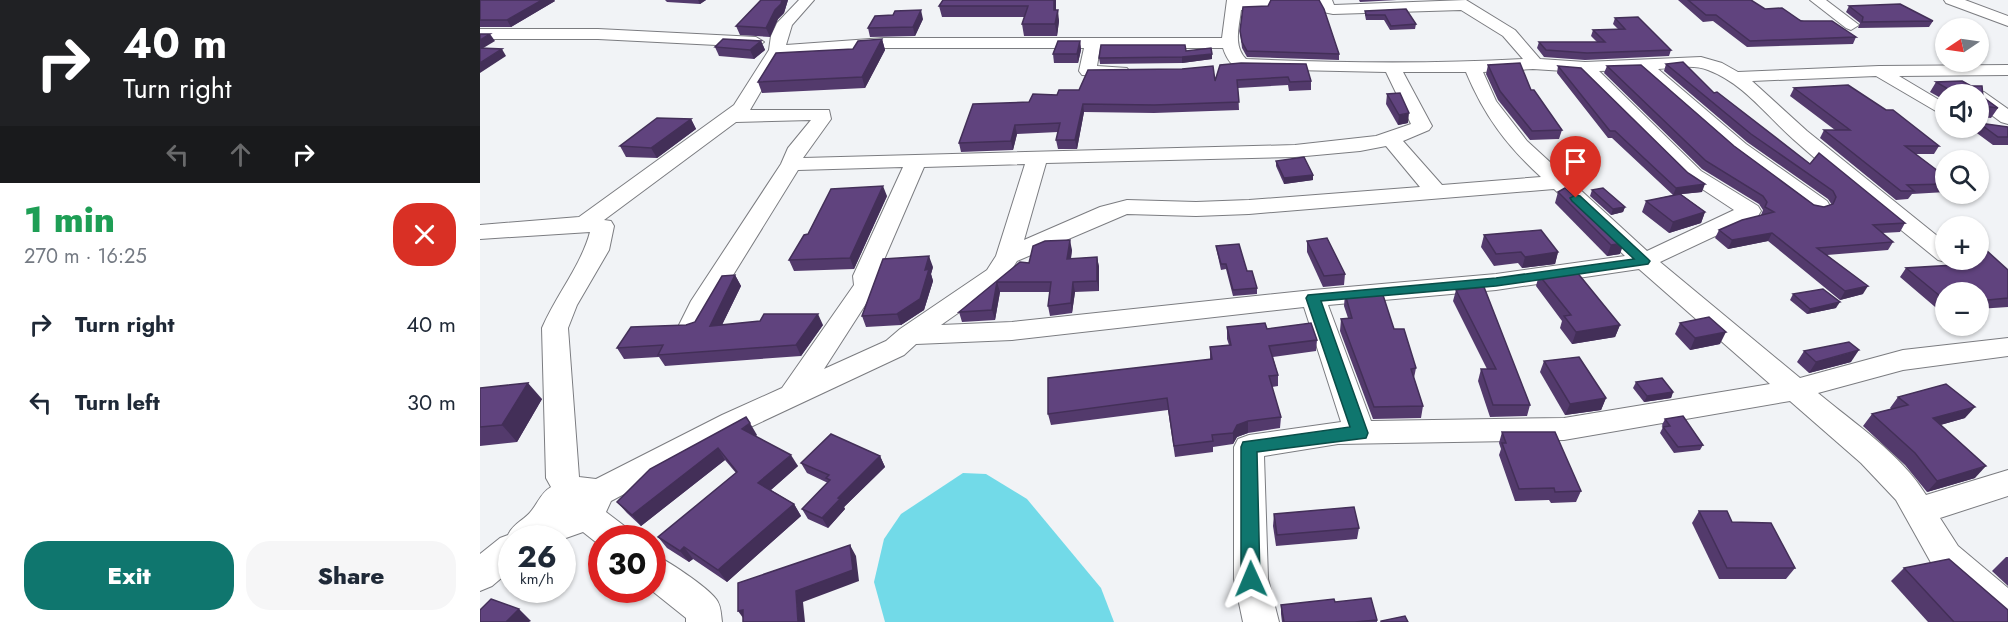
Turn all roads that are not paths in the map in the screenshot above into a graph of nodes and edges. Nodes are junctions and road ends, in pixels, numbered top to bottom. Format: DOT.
graph roads {
  1 [pos="807,0"];
  2 [pos="1266,0"];
  3 [pos="1325,0"];
  4 [pos="1817,0"];
  5 [pos="1951,0"];
  6 [pos="1234,3"];
  7 [pos="1460,3"];
  8 [pos="2008,21"];
  9 [pos="1851,25"];
  10 [pos="480,34"];
  11 [pos="1093,43"];
  12 [pos="1229,43"];
  13 [pos="777,47"];
  14 [pos="1241,64"];
  15 [pos="1533,64"];
  16 [pos="1642,64"];
  17 [pos="1217,66"];
  18 [pos="1392,67"];
  19 [pos="1472,67"];
  20 [pos="1585,67"];
  21 [pos="1935,70"];
  22 [pos="1989,70"];
  23 [pos="2008,70"];
  24 [pos="1135,71"];
  25 [pos="1879,71"];
  26 [pos="1947,72"];
  27 [pos="1736,77"];
  28 [pos="1962,84"];
  29 [pos="1989,104"];
  30 [pos="1935,105"];
  31 [pos="732,116"];
  32 [pos="2008,118"];
  33 [pos="1989,126"];
  34 [pos="2008,128"];
  35 [pos="1391,139"];
  36 [pos="1037,158"];
  37 [pos="916,162"];
  38 [pos="791,164"];
  39 [pos="1559,182"];
  40 [pos="1437,193"];
  41 [pos="1819,206"];
  42 [pos="584,224"];
  43 [pos="480,232"];
  44 [pos="1935,246"];
  45 [pos="1008,256"];
  46 [pos="1644,261"];
  47 [pos="1313,298"];
  48 [pos="692,325"];
  49 [pos="909,335"];
  50 [pos="2008,347"];
  51 [pos="1793,390"];
  52 [pos="792,396"];
  53 [pos="1360,433"];
  54 [pos="2008,483"];
  55 [pos="583,501"];
  56 [pos="1919,511"];
  57 [pos="560,525"];
  58 [pos="599,525"];
  59 [pos="498,560"];
  60 [pos="480,575"];
  61 [pos="666,580"];
  62 [pos="2008,611"];
  63 [pos="704,622"];
  64 [pos="1261,622"];
  1 -- 13 [label="street"];
  2 -- 6 [label="street"];
  3 -- 7 [label="street"];
  4 -- 9 [label="street"];
  5 -- 8 [label="street"];
  6 -- 12 [label="street"];
  7 -- 15 [label="street"];
  10 -- 13 [label="street"];
  11 -- 12 [label="street"];
  11 -- 13 [label="street"];
  11 -- 24 [label="street"];
  12 -- 14 [label="street"];
  13 -- 31 [label="street"];
  14 -- 17 [label="street"];
  14 -- 18 [label="street"];
  15 -- 19 [label="street"];
  15 -- 20 [label="street"];
  16 -- 20 [label="street"];
  16 -- 27 [label="street"];
  16 -- 41 [label="street"];
  18 -- 19 [label="street"];
  18 -- 35 [label="street"];
  19 -- 39 [label="street"];
  20 -- 46 [label="street"];
  21 -- 25 [label="street"];
  22 -- 23 [label="street"];
  25 -- 27 [label="street"];
  25 -- 30 [label="street"];
  26 -- 28 [label="street"];
  27 -- 44 [label="street"];
  29 -- 32 [label="street"];
  31 -- 38 [label="street"];
  31 -- 42 [label="street"];
  33 -- 34 [label="street"];
  35 -- 36 [label="street"];
  35 -- 40 [label="street"];
  36 -- 37 [label="street"];
  36 -- 45 [label="street"];
  37 -- 38 [label="street"];
  37 -- 52 [label="street"];
  38 -- 48 [label="street"];
  39 -- 40 [label="street"];
  39 -- 46 [label="street"];
  40 -- 45 [label="street"];
  42 -- 43 [label="street"];
  42 -- 55 [label="street"];
  45 -- 49 [label="street"];
  46 -- 47 [label="street"];
  46 -- 51 [label="street"];
  47 -- 49 [label="street"];
  47 -- 53 [label="street"];
  49 -- 52 [label="street"];
  50 -- 51 [label="street"];
  51 -- 53 [label="street"];
  51 -- 56 [label="street"];
  52 -- 55 [label="street"];
  53 -- 64 [label="street"];
  54 -- 56 [label="street"];
  55 -- 57 [label="street"];
  55 -- 58 [label="street"];
  56 -- 62 [label="street"];
  59 -- 60 [label="street"];
  61 -- 63 [label="street"];
}
